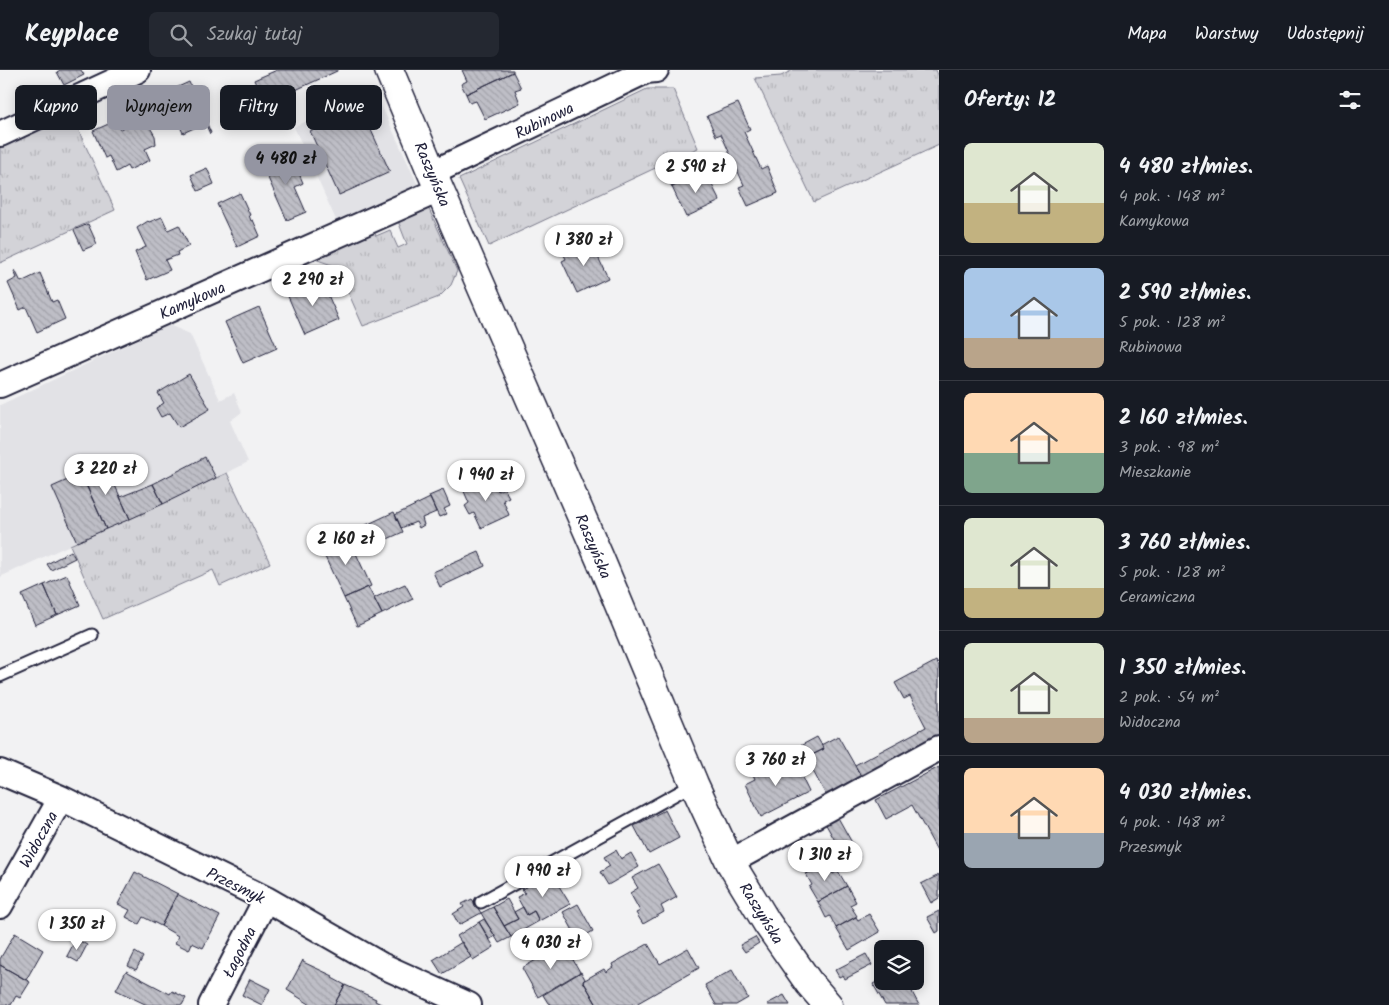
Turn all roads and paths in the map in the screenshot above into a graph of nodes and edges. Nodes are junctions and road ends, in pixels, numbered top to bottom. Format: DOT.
graph roads {
  1 [pos="138,70"];
  2 [pos="389,70"];
  3 [pos="656,70"];
  4 [pos="0,134"];
  5 [pos="436,182"];
  6 [pos="0,385"];
  7 [pos="92,635"];
  8 [pos="0,676"];
  9 [pos="939,748"];
  10 [pos="0,772"];
  11 [pos="694,784"];
  12 [pos="61,798"];
  13 [pos="730,862"];
  14 [pos="266,899"];
  15 [pos="481,902"];
  16 [pos="0,906"];
  17 [pos="211,1005"];
  18 [pos="469,1005"];
  19 [pos="828,1005"];
  1 -- 4 [label="street"];
  2 -- 5 [label="street, Raszyńska"];
  3 -- 5 [label="street, Rubinowa"];
  5 -- 6 [label="street, Kamykowa"];
  5 -- 11 [label="street, Raszyńska"];
  7 -- 8 [label="lane"];
  9 -- 13 [label="street"];
  10 -- 12 [label="street, Przesmyk"];
  11 -- 13 [label="street, Raszyńska"];
  11 -- 15 [label="lane"];
  12 -- 14 [label="street, Przesmyk"];
  12 -- 16 [label="street, Widoczna"];
  13 -- 19 [label="street, Raszyńska"];
  14 -- 17 [label="street, Łagodna"];
  14 -- 18 [label="street, Przesmyk"];
}
